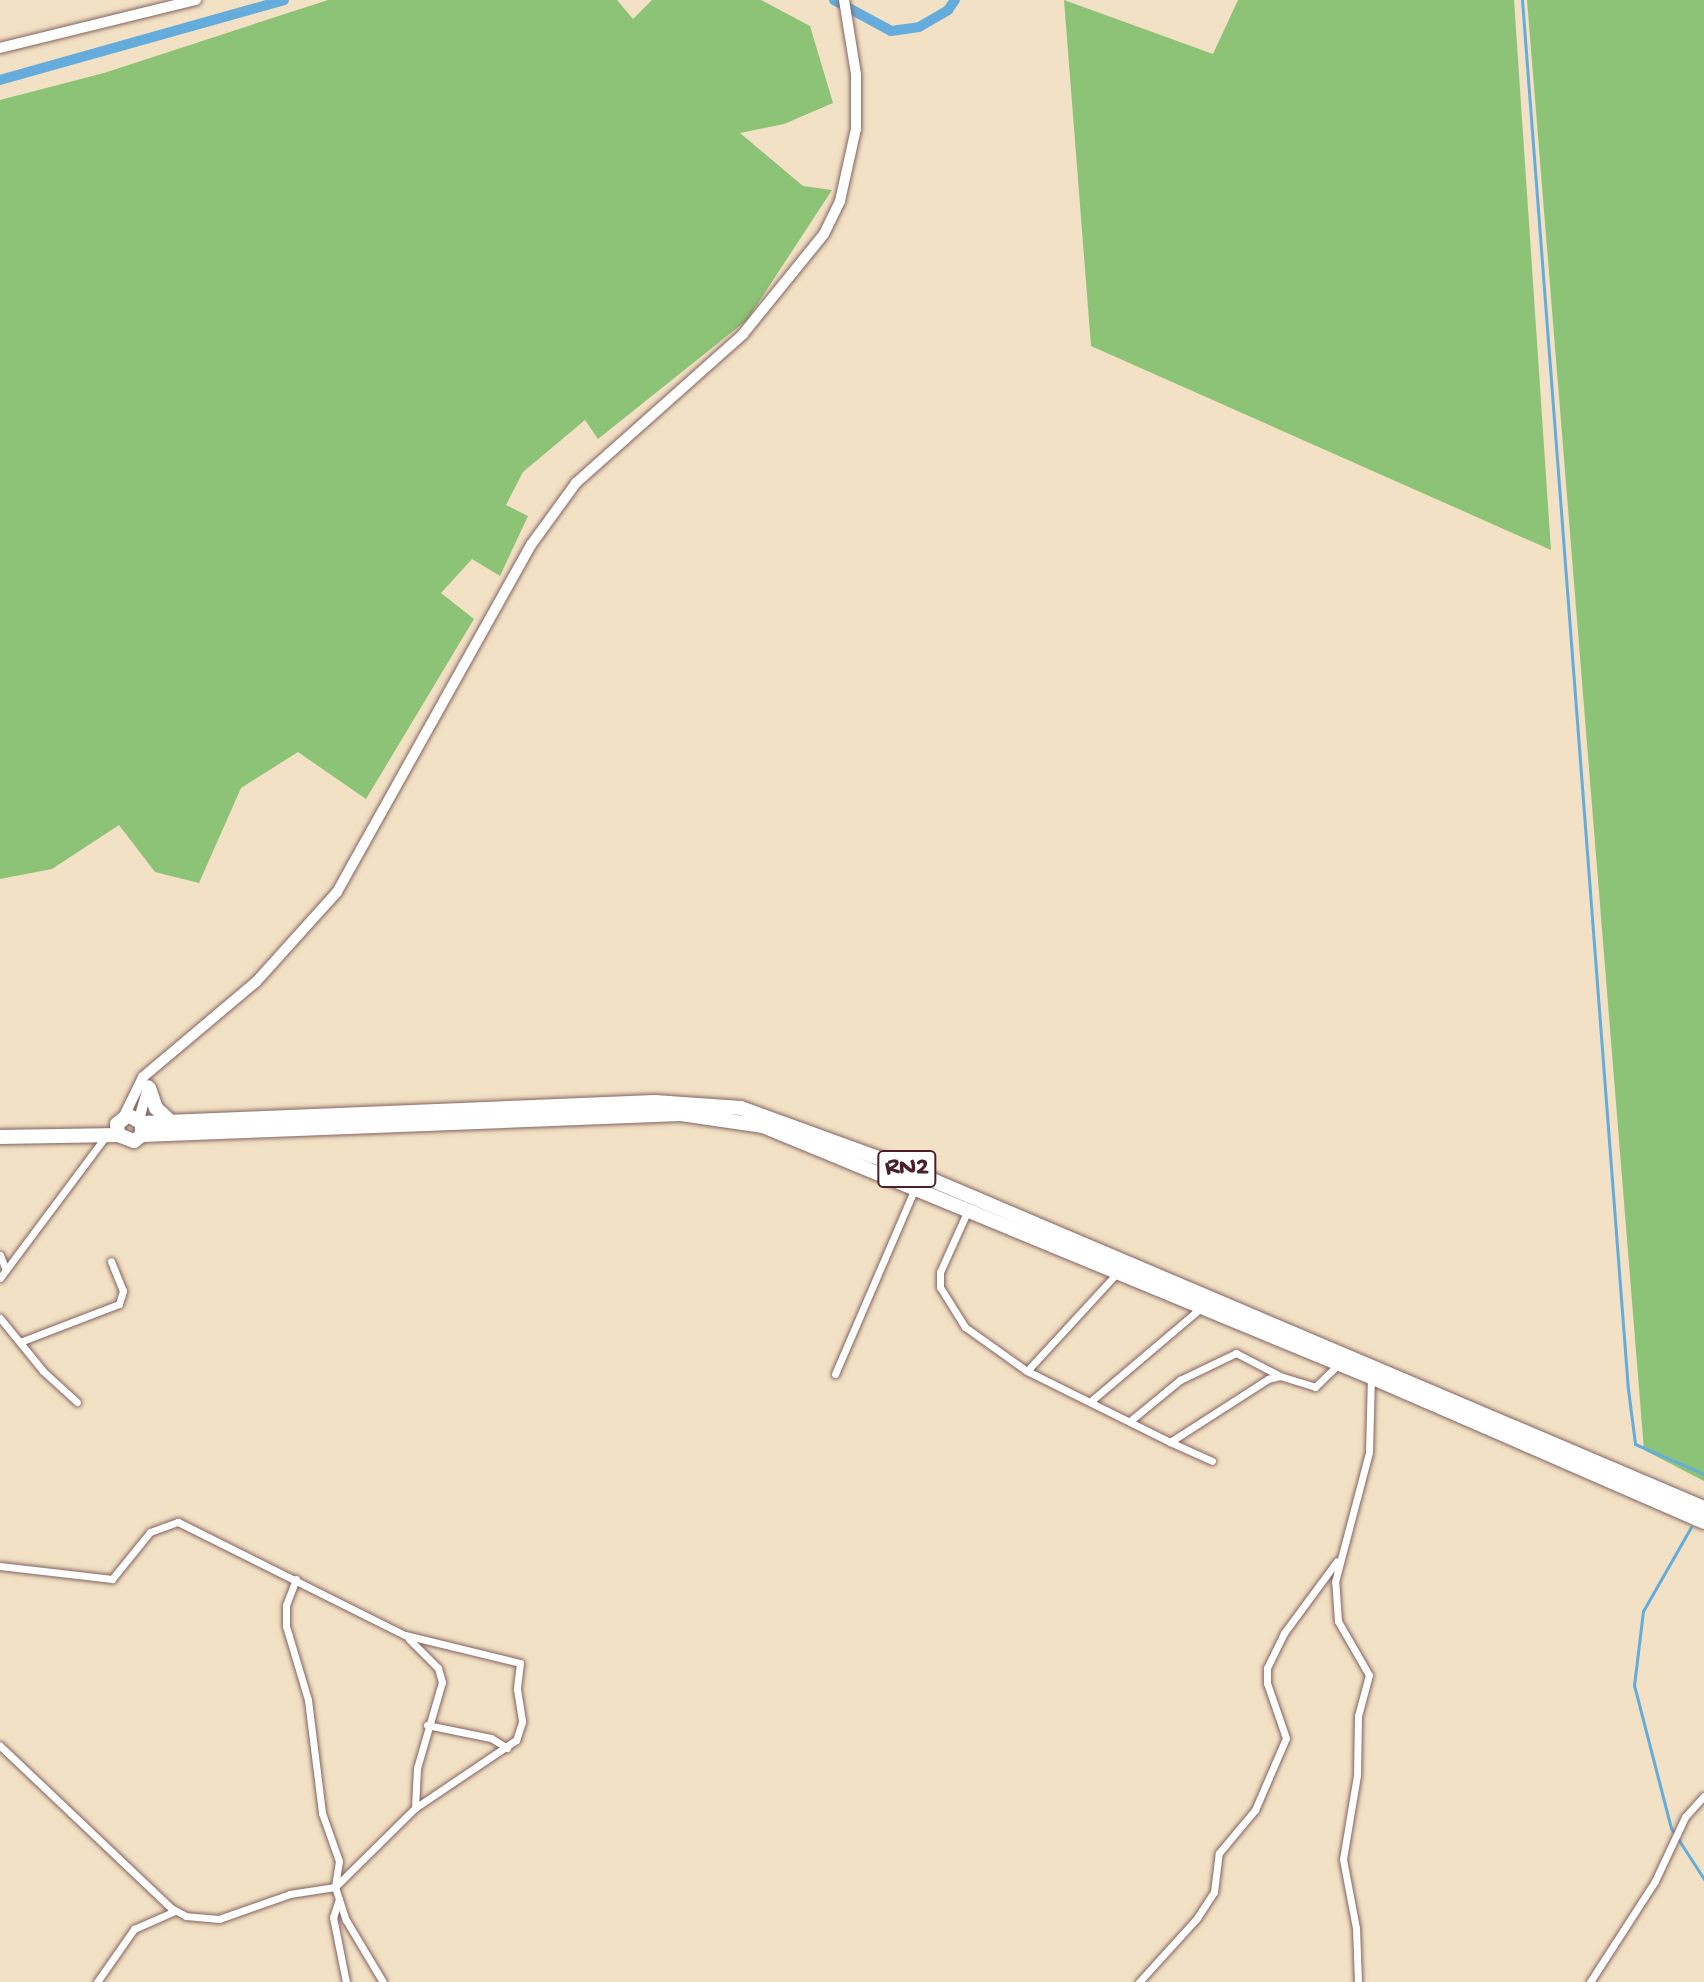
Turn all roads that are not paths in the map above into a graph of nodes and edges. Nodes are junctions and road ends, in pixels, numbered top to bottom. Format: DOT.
graph roads {
  1 [pos="196,0"];
  2 [pos="845,1"];
  3 [pos="0,48"];
  4 [pos="154,1068"];
  5 [pos="149,1088"];
  6 [pos="172,1123"];
  7 [pos="127,1127"];
  8 [pos="0,1137"];
  9 [pos="916,1186"];
  10 [pos="968,1210"];
  11 [pos="0,1255"];
  12 [pos="111,1261"];
  13 [pos="6,1270"];
  14 [pos="1118,1272"];
  15 [pos="0,1278"];
  16 [pos="1202,1307"];
  17 [pos="0,1318"];
  18 [pos="20,1342"];
  19 [pos="1339,1364"];
  20 [pos="1027,1371"];
  21 [pos="835,1374"];
  22 [pos="1280,1376"];
  23 [pos="1371,1377"];
  24 [pos="1091,1401"];
  25 [pos="77,1402"];
  26 [pos="1130,1421"];
  27 [pos="1170,1442"];
  28 [pos="1212,1461"];
  29 [pos="1704,1508"];
  30 [pos="1704,1522"];
  31 [pos="1338,1559"];
  32 [pos="0,1566"];
  33 [pos="296,1579"];
  34 [pos="405,1635"];
  35 [pos="427,1725"];
  36 [pos="0,1746"];
  37 [pos="507,1748"];
  38 [pos="1704,1796"];
  39 [pos="415,1808"];
  40 [pos="335,1887"];
  41 [pos="339,1896"];
  42 [pos="175,1911"];
  43 [pos="97,1982"];
  44 [pos="346,1982"];
  45 [pos="383,1982"];
  46 [pos="1139,1982"];
  47 [pos="1358,1982"];
  48 [pos="1590,1982"];
  1 -- 3 [label="street"];
  2 -- 4 [label="street"];
  4 -- 5 [label="street"];
  4 -- 7 [label="street"];
  5 -- 6 [label="highway"];
  5 -- 7 [label="street"];
  6 -- 7 [label="highway, RN2"];
  6 -- 29 [label="highway, RN2"];
  7 -- 8 [label="highway, RN2"];
  7 -- 9 [label="highway, RN2"];
  7 -- 13 [label="street"];
  9 -- 10 [label="highway, RN2"];
  9 -- 21 [label="street"];
  10 -- 14 [label="highway, RN2"];
  10 -- 20 [label="street"];
  11 -- 13 [label="street"];
  12 -- 18 [label="street"];
  13 -- 15 [label="street"];
  14 -- 16 [label="highway, RN2"];
  14 -- 20 [label="street"];
  16 -- 19 [label="highway, RN2"];
  16 -- 24 [label="street"];
  17 -- 18 [label="street"];
  18 -- 25 [label="street"];
  19 -- 22 [label="street"];
  19 -- 23 [label="highway, RN2"];
  20 -- 24 [label="street"];
  22 -- 26 [label="street"];
  22 -- 27 [label="street"];
  23 -- 30 [label="highway, RN2"];
  23 -- 31 [label="street"];
  24 -- 26 [label="street"];
  26 -- 27 [label="street"];
  27 -- 28 [label="street"];
  31 -- 46 [label="street"];
  31 -- 47 [label="street"];
  32 -- 33 [label="street"];
  33 -- 34 [label="street"];
  33 -- 40 [label="street"];
  34 -- 35 [label="street"];
  34 -- 37 [label="street"];
  35 -- 37 [label="street"];
  35 -- 39 [label="street"];
  36 -- 42 [label="street"];
  37 -- 39 [label="street"];
  38 -- 48 [label="street"];
  39 -- 40 [label="street"];
  40 -- 41 [label="street"];
  40 -- 42 [label="street"];
  41 -- 44 [label="street"];
  41 -- 45 [label="street"];
  42 -- 43 [label="street"];
}
